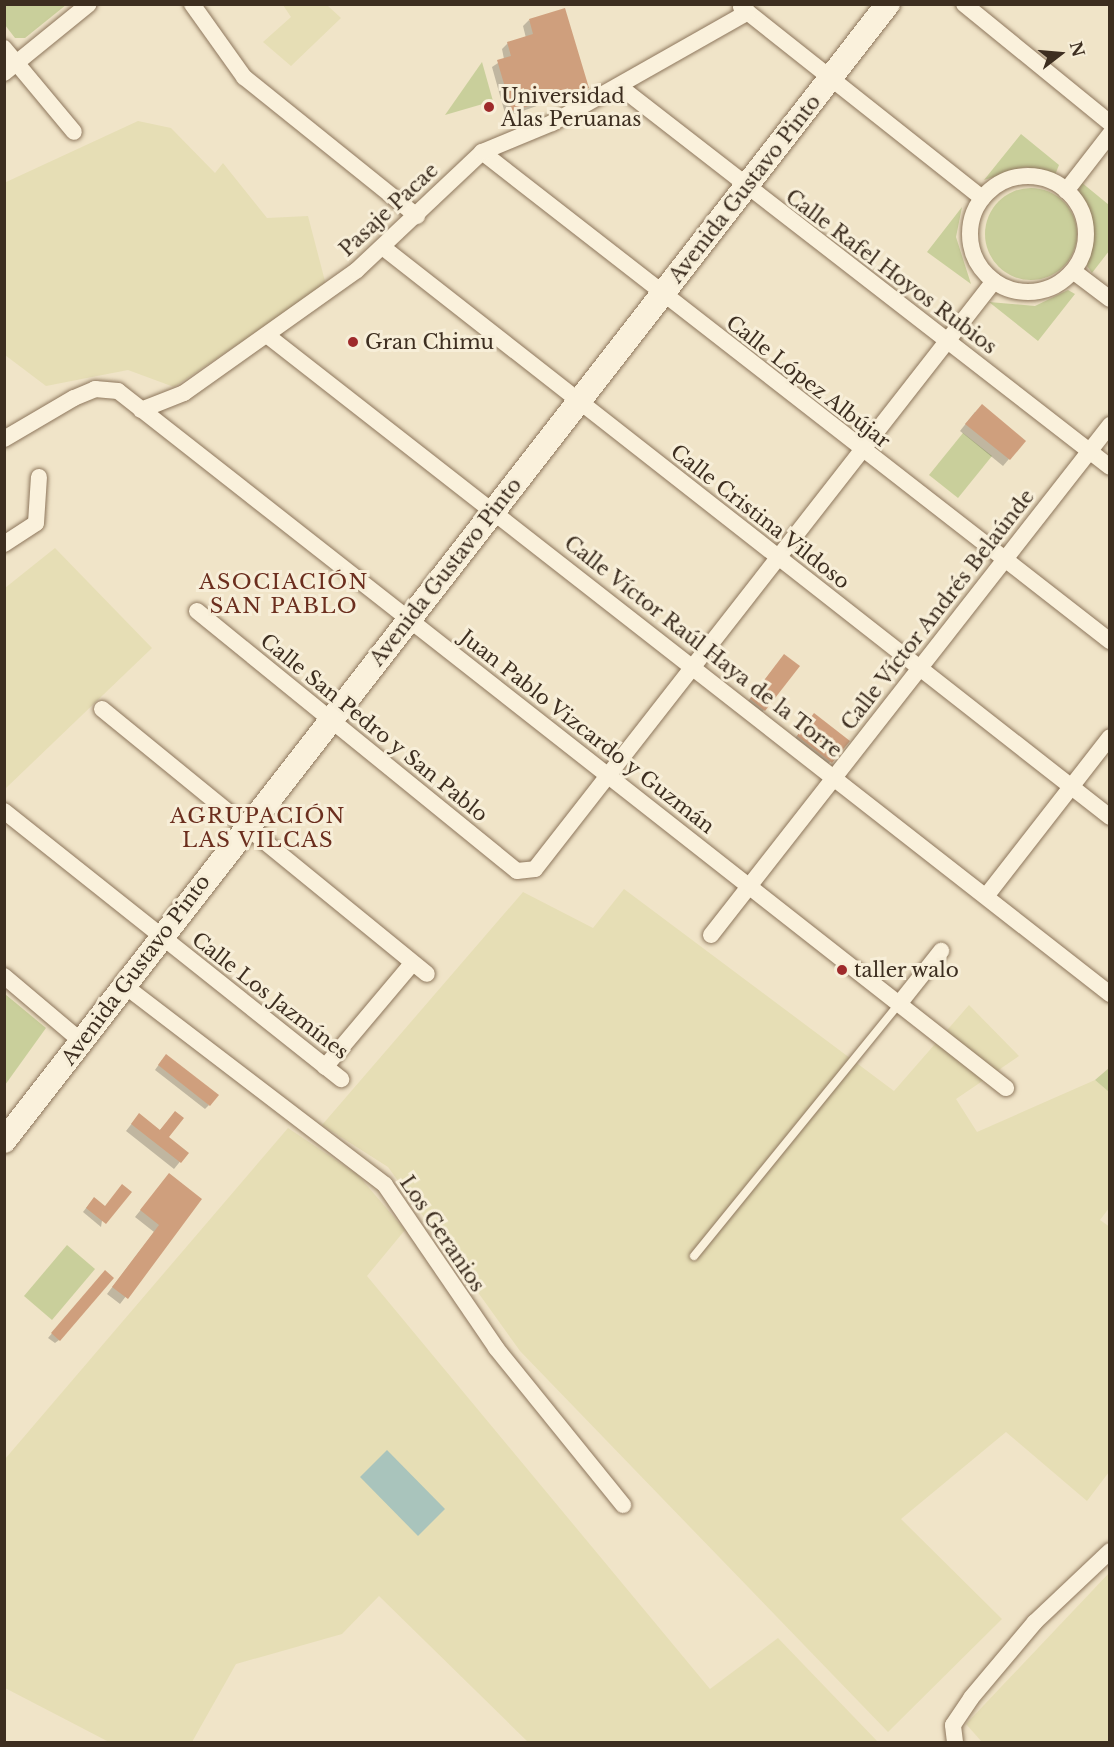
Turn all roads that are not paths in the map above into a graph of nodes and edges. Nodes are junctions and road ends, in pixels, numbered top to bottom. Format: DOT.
graph roads {
  1 [pos="89,4"];
  2 [pos="192,4"];
  3 [pos="888,4"];
  4 [pos="964,4"];
  5 [pos="743,8"];
  6 [pos="4,48"];
  7 [pos="11,68"];
  8 [pos="830,78"];
  9 [pos="619,86"];
  10 [pos="1110,123"];
  11 [pos="74,132"];
  12 [pos="1110,134"];
  13 [pos="482,152"];
  14 [pos="746,187"];
  15 [pos="1066,191"];
  16 [pos="982,198"];
  17 [pos="417,216"];
  18 [pos="385,249"];
  19 [pos="1072,271"];
  20 [pos="994,281"];
  21 [pos="663,295"];
  22 [pos="1110,299"];
  23 [pos="268,336"];
  24 [pos="950,343"];
  25 [pos="579,402"];
  26 [pos="141,410"];
  27 [pos="1110,424"];
  28 [pos="4,439"];
  29 [pos="862,451"];
  30 [pos="1089,451"];
  31 [pos="1110,467"];
  32 [pos="39,477"];
  33 [pos="495,510"];
  34 [pos="4,544"];
  35 [pos="779,560"];
  36 [pos="1004,560"];
  37 [pos="197,611"];
  38 [pos="411,618"];
  39 [pos="1110,641"];
  40 [pos="696,665"];
  41 [pos="920,667"];
  42 [pos="102,709"];
  43 [pos="329,720"];
  44 [pos="1110,737"];
  45 [pos="606,774"];
  46 [pos="834,777"];
  47 [pos="1071,787"];
  48 [pos="4,811"];
  49 [pos="1110,817"];
  50 [pos="244,828"];
  51 [pos="749,887"];
  52 [pos="987,895"];
  53 [pos="711,935"];
  54 [pos="162,938"];
  55 [pos="941,951"];
  56 [pos="411,965"];
  57 [pos="427,974"];
  58 [pos="4,976"];
  59 [pos="125,986"];
  60 [pos="1110,994"];
  61 [pos="899,1004"];
  62 [pos="81,1042"];
  63 [pos="325,1067"];
  64 [pos="341,1079"];
  65 [pos="1006,1088"];
  66 [pos="4,1141"];
  67 [pos="694,1256"];
  68 [pos="623,1505"];
  69 [pos="1110,1551"];
  70 [pos="956,1743"];
  1 -- 7 [label="street"];
  2 -- 17 [label="street"];
  3 -- 8 [label="main road, Avenida Gustavo Pinto"];
  4 -- 10 [label="street"];
  5 -- 8 [label="street"];
  5 -- 9 [label="street, Pasaje Pacae"];
  6 -- 7 [label="street"];
  7 -- 11 [label="street"];
  8 -- 14 [label="main road, Avenida Gustavo Pinto"];
  8 -- 16 [label="street"];
  9 -- 13 [label="street, Pasaje Pacae"];
  9 -- 14 [label="street, Calle Rafel Hoyos Rubios"];
  12 -- 15 [label="street"];
  13 -- 17 [label="street, Pasaje Pacae"];
  13 -- 21 [label="street, Calle López Albújar"];
  14 -- 21 [label="main road, Avenida Gustavo Pinto"];
  14 -- 24 [label="street, Calle Rafel Hoyos Rubios"];
  15 -- 16 [label="street"];
  15 -- 19 [label="street"];
  16 -- 20 [label="street"];
  17 -- 18 [label="street, Pasaje Pacae"];
  18 -- 23 [label="street, Pasaje Pacae"];
  18 -- 25 [label="street, Calle Cristina Vildoso"];
  19 -- 20 [label="street"];
  19 -- 22 [label="street"];
  20 -- 24 [label="street"];
  21 -- 25 [label="main road, Avenida Gustavo Pinto"];
  21 -- 29 [label="street, Calle López Albújar"];
  23 -- 26 [label="street, Pasaje Pacae"];
  23 -- 33 [label="street, Calle Víctor Raúl Haya de la Torre"];
  24 -- 29 [label="street"];
  24 -- 30 [label="street, Calle Rafel Hoyos Rubios"];
  25 -- 33 [label="main road, Avenida Gustavo Pinto"];
  25 -- 35 [label="street, Calle Cristina Vildoso"];
  26 -- 28 [label="street"];
  26 -- 38 [label="street, Juan Pablo Vizcardo y Guzmán"];
  27 -- 30 [label="street, Calle Víctor Andrés Belaúnde"];
  29 -- 35 [label="street"];
  29 -- 36 [label="street, Calle López Albújar"];
  30 -- 31 [label="street, Calle Rafel Hoyos Rubios"];
  30 -- 36 [label="street, Calle Víctor Andrés Belaúnde"];
  32 -- 34 [label="street"];
  33 -- 38 [label="main road, Avenida Gustavo Pinto"];
  33 -- 40 [label="street, Calle Víctor Raúl Haya de la Torre"];
  35 -- 40 [label="street"];
  35 -- 41 [label="street, Calle Cristina Vildoso"];
  36 -- 39 [label="street, Calle López Albújar"];
  36 -- 41 [label="street, Calle Víctor Andrés Belaúnde"];
  37 -- 43 [label="street, Calle San Pedro y San Pablo"];
  38 -- 43 [label="main road, Avenida Gustavo Pinto"];
  38 -- 45 [label="street, Juan Pablo Vizcardo y Guzmán"];
  40 -- 45 [label="street"];
  40 -- 46 [label="street, Calle Víctor Raúl Haya de la Torre"];
  41 -- 46 [label="street, Calle Víctor Andrés Belaúnde"];
  41 -- 47 [label="street, Calle Cristina Vildoso"];
  42 -- 50 [label="street"];
  43 -- 45 [label="street, Calle San Pedro y San Pablo"];
  43 -- 50 [label="main road, Avenida Gustavo Pinto"];
  44 -- 47 [label="street"];
  45 -- 51 [label="street, Juan Pablo Vizcardo y Guzmán"];
  46 -- 51 [label="street, Calle Víctor Andrés Belaúnde"];
  46 -- 52 [label="street, Calle Víctor Raúl Haya de la Torre"];
  47 -- 49 [label="street, Calle Cristina Vildoso"];
  47 -- 52 [label="street"];
  48 -- 54 [label="street, Calle Los Jazmínes"];
  50 -- 54 [label="main road, Avenida Gustavo Pinto"];
  50 -- 56 [label="street"];
  51 -- 53 [label="street, Calle Víctor Andrés Belaúnde"];
  51 -- 61 [label="street, Juan Pablo Vizcardo y Guzmán"];
  52 -- 60 [label="street, Calle Víctor Raúl Haya de la Torre"];
  54 -- 59 [label="main road, Avenida Gustavo Pinto"];
  54 -- 63 [label="street, Calle Los Jazmínes"];
  55 -- 61 [label="street"];
  56 -- 57 [label="street"];
  56 -- 63 [label="street"];
  58 -- 62 [label="street"];
  59 -- 62 [label="main road, Avenida Gustavo Pinto"];
  59 -- 68 [label="street, Los Geranios"];
  61 -- 65 [label="street, Juan Pablo Vizcardo y Guzmán"];
  61 -- 67 [label="lane"];
  62 -- 66 [label="main road, Avenida Gustavo Pinto"];
  63 -- 64 [label="street, Calle Los Jazmínes"];
  69 -- 70 [label="street"];
}
